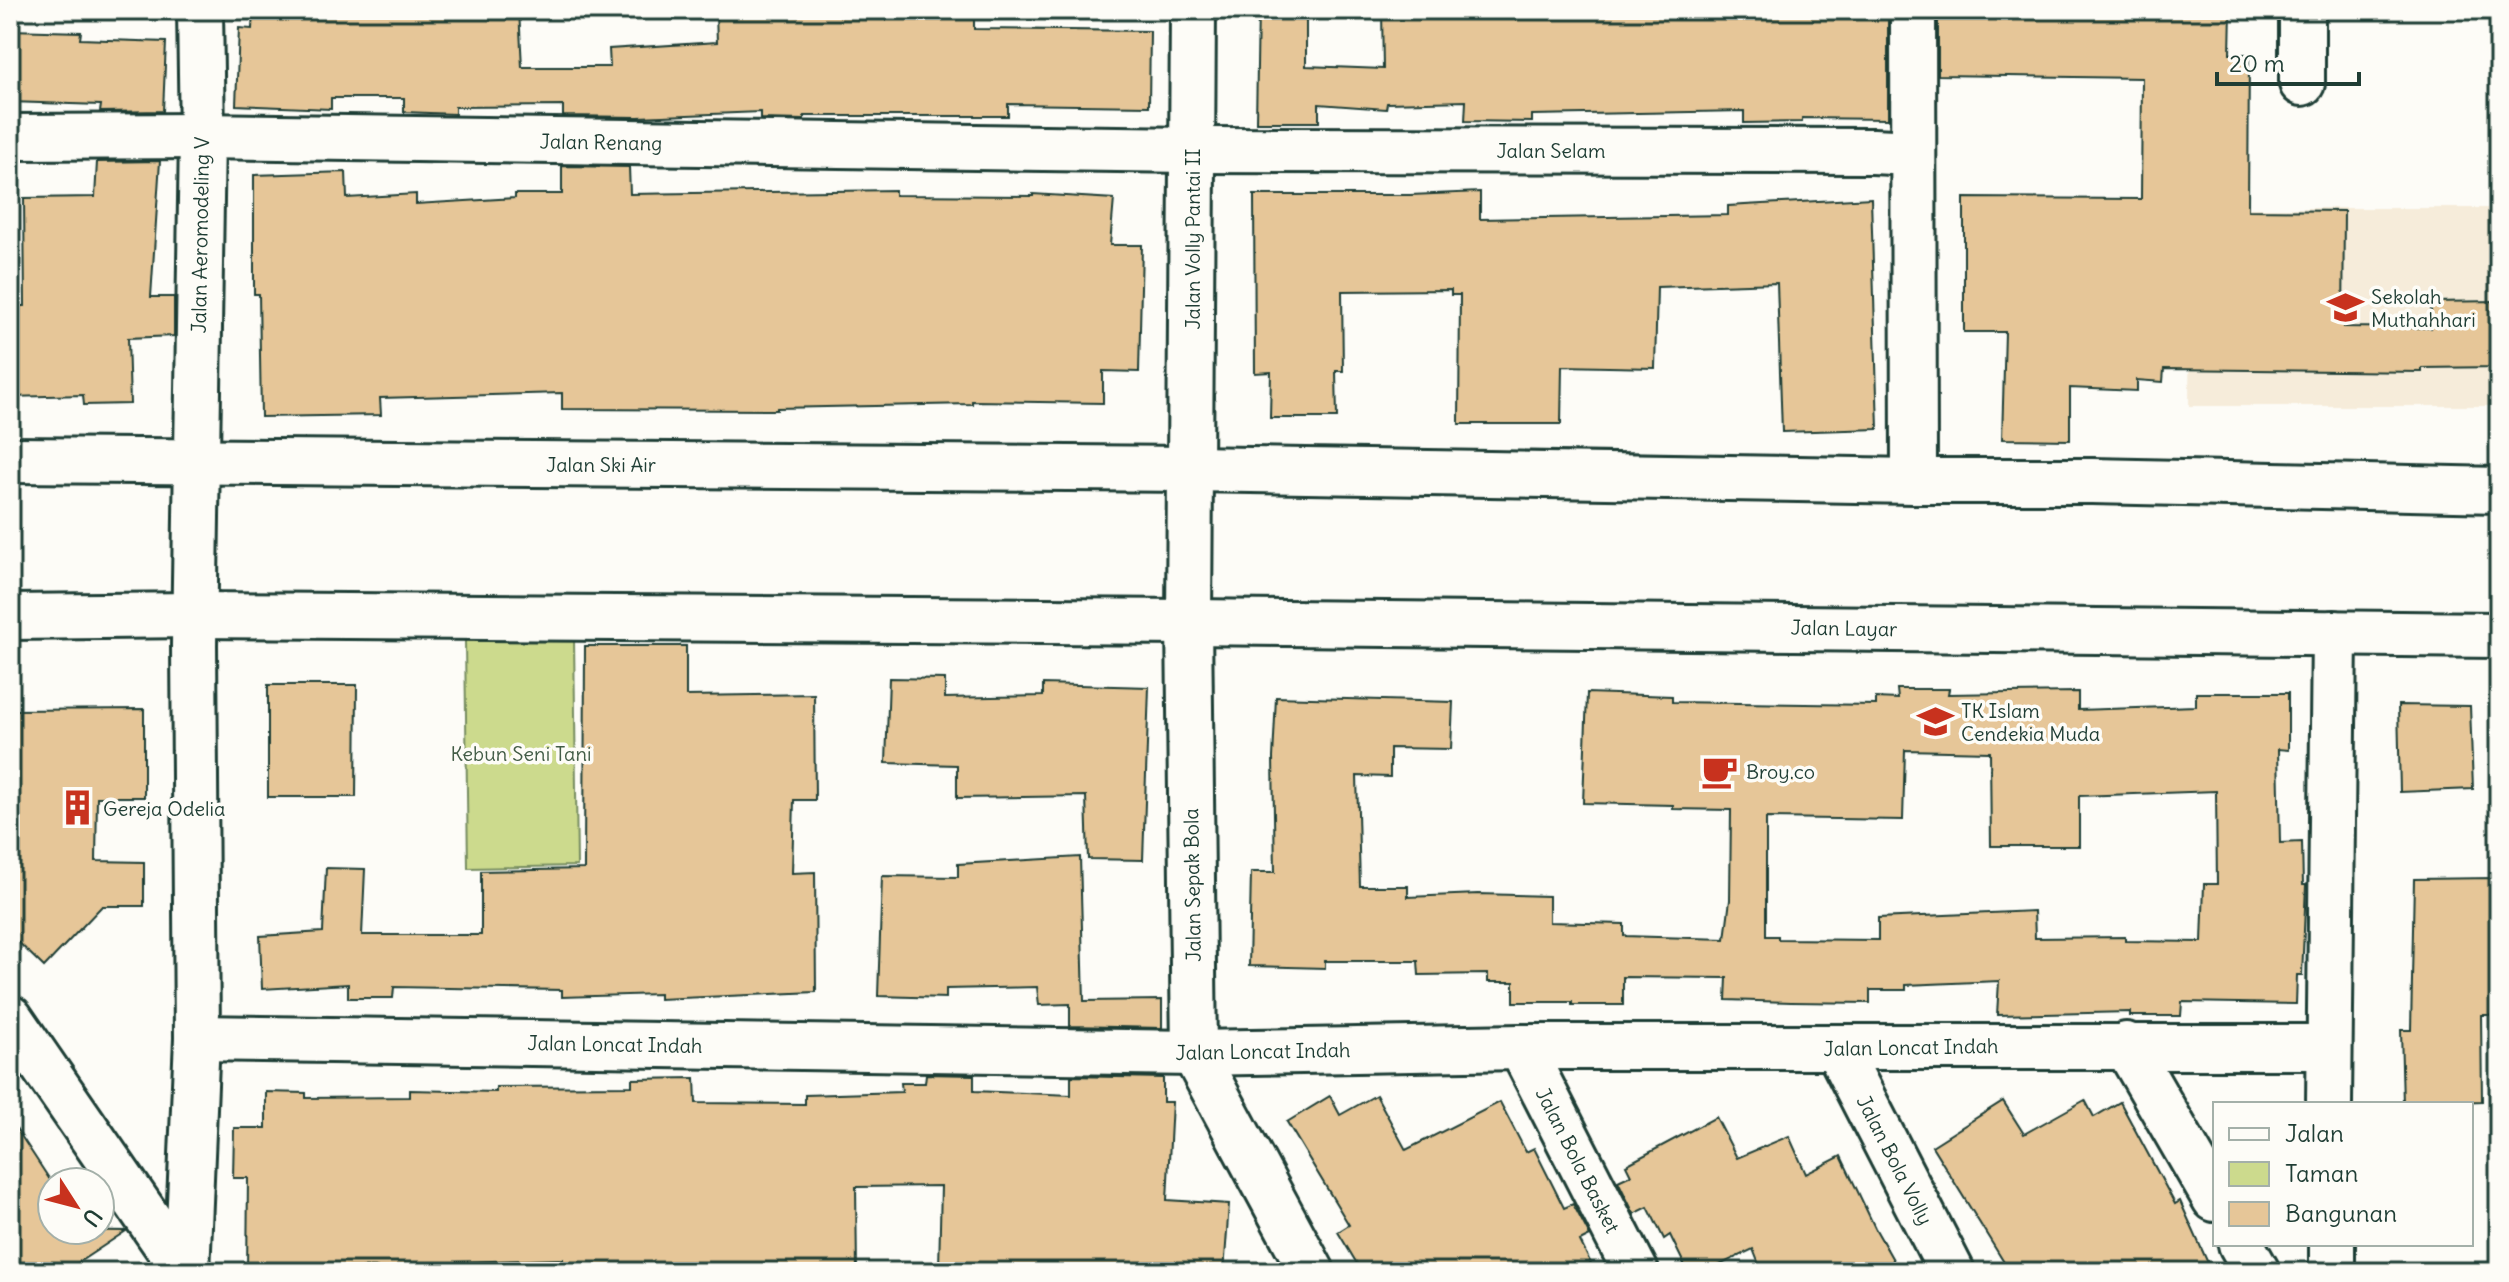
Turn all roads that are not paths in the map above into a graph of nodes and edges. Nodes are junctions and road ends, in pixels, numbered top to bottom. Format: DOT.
graph roads {
  1 [pos="200,10"];
  2 [pos="1193,10"];
  3 [pos="1913,10"];
  4 [pos="2302,10"];
  5 [pos="2302,83"];
  6 [pos="202,136"];
  7 [pos="10,137"];
  8 [pos="1191,150"];
  9 [pos="1911,153"];
  10 [pos="10,460"];
  11 [pos="197,461"];
  12 [pos="1191,469"];
  13 [pos="1914,481"];
  14 [pos="2499,490"];
  15 [pos="194,615"];
  16 [pos="10,617"];
  17 [pos="1189,622"];
  18 [pos="2334,633"];
  19 [pos="2499,635"];
  20 [pos="10,1018"];
  21 [pos="197,1038"];
  22 [pos="2126,1045"];
  23 [pos="1521,1047"];
  24 [pos="2328,1047"];
  25 [pos="1837,1048"];
  26 [pos="1194,1053"];
  27 [pos="2329,1102"];
  28 [pos="2213,1196"];
  29 [pos="2242,1246"];
  30 [pos="2332,1246"];
  31 [pos="186,1272"];
  32 [pos="1312,1272"];
  33 [pos="1636,1272"];
  34 [pos="1952,1272"];
  35 [pos="2257,1272"];
  36 [pos="2332,1272"];
  1 -- 6 [label="street, Jalan Aeromodeling V"];
  2 -- 8 [label="street, Jalan Volly Pantai II"];
  3 -- 9 [label="street"];
  4 -- 5 [label="street"];
  6 -- 7 [label="street, Jalan Renang"];
  6 -- 8 [label="street, Jalan Renang"];
  6 -- 11 [label="street, Jalan Aeromodeling V"];
  8 -- 9 [label="street, Jalan Selam"];
  8 -- 12 [label="street, Jalan Volly Pantai II"];
  9 -- 13 [label="street"];
  10 -- 11 [label="street, Jalan Ski Air"];
  11 -- 12 [label="street, Jalan Ski Air"];
  11 -- 15 [label="street, Jalan Aeromodeling V"];
  12 -- 13 [label="street"];
  12 -- 17 [label="street, Jalan Sepak Bola"];
  13 -- 14 [label="street"];
  15 -- 16 [label="street"];
  15 -- 17 [label="street"];
  15 -- 21 [label="street, Jalan Aeromodeling V"];
  17 -- 18 [label="street, Jalan Layar"];
  17 -- 26 [label="street, Jalan Sepak Bola"];
  18 -- 19 [label="street, Jalan Layar"];
  18 -- 24 [label="street"];
  20 -- 31 [label="street"];
  21 -- 26 [label="street, Jalan Loncat Indah"];
  21 -- 31 [label="street, Jalan Aeromodeling V"];
  22 -- 24 [label="street, Jalan Loncat Indah"];
  22 -- 25 [label="street, Jalan Loncat Indah"];
  22 -- 28 [label="street"];
  23 -- 25 [label="street, Jalan Loncat Indah"];
  23 -- 26 [label="street, Jalan Loncat Indah"];
  23 -- 33 [label="street, Jalan Bola Basket"];
  24 -- 27 [label="street"];
  25 -- 34 [label="street, Jalan Bola Volly"];
  26 -- 32 [label="street, Jalan Sepak Bola"];
  29 -- 35 [label="street"];
  30 -- 36 [label="street"];
}
